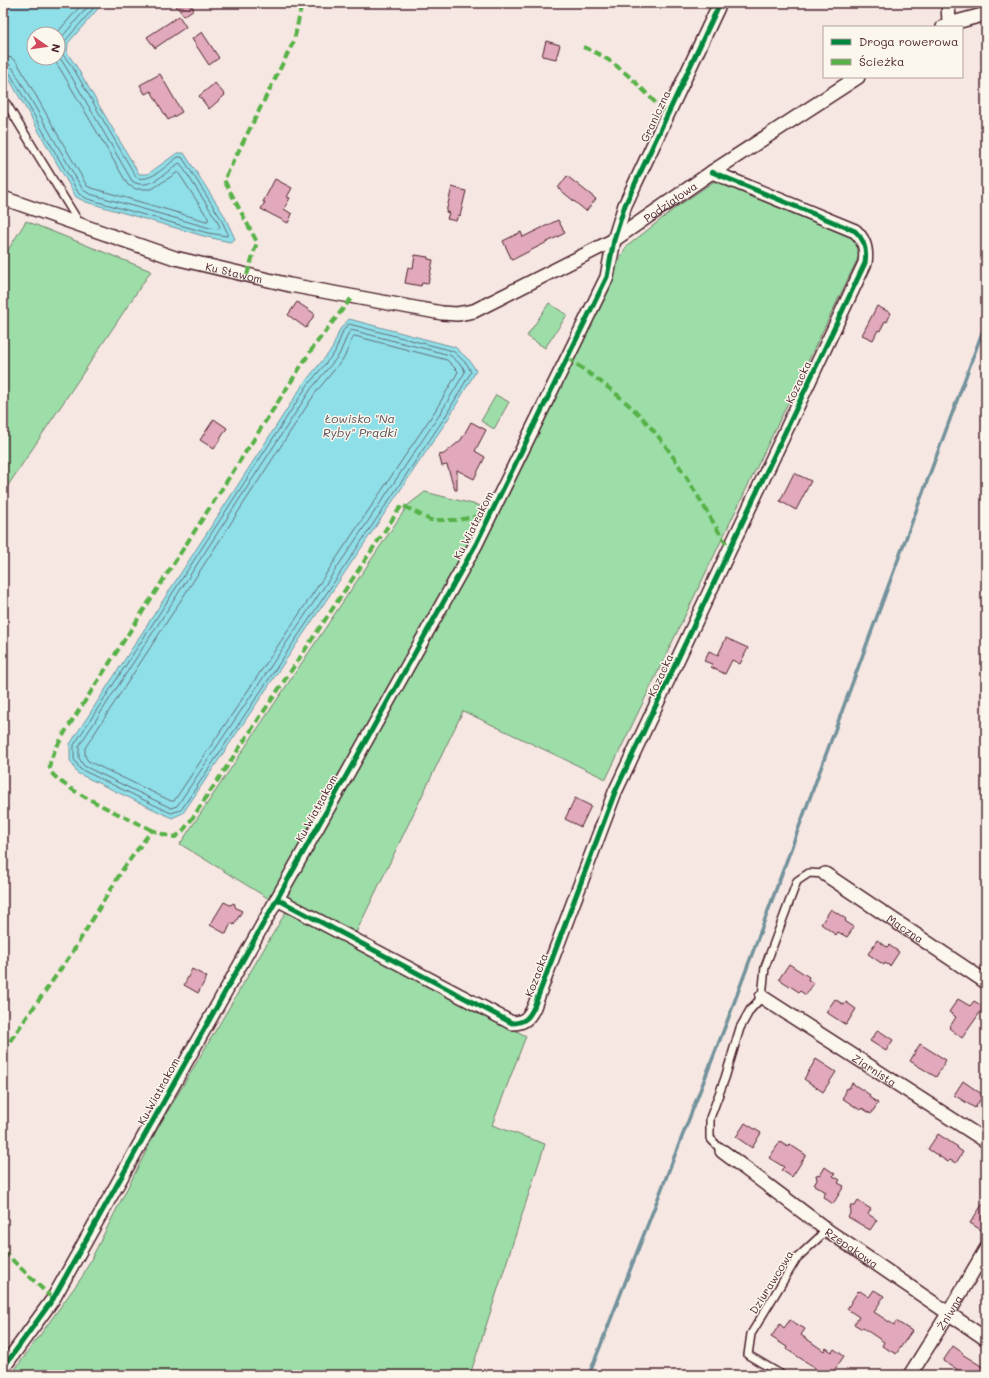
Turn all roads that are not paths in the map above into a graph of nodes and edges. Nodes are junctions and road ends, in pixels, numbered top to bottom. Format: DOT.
graph roads {
  1 [pos="720,3"];
  2 [pos="948,3"];
  3 [pos="986,14"];
  4 [pos="946,25"];
  5 [pos="856,78"];
  6 [pos="3,98"];
  7 [pos="712,172"];
  8 [pos="3,198"];
  9 [pos="82,226"];
  10 [pos="614,240"];
  11 [pos="474,311"];
  12 [pos="825,874"];
  13 [pos="277,899"];
  14 [pos="986,982"];
  15 [pos="762,997"];
  16 [pos="986,1141"];
  17 [pos="722,1151"];
  18 [pos="827,1230"];
  19 [pos="986,1249"];
  20 [pos="948,1314"];
  21 [pos="986,1339"];
  22 [pos="3,1368"];
  23 [pos="782,1375"];
  24 [pos="910,1375"];
  1 -- 10 [label="street, Graniczna"];
  2 -- 4 [label="street"];
  3 -- 4 [label="street"];
  5 -- 7 [label="street, Podziałowa"];
  6 -- 9 [label="lane"];
  7 -- 10 [label="street, Podziałowa"];
  7 -- 13 [label="street, Kozacka"];
  8 -- 9 [label="street, Ku Stawom"];
  9 -- 11 [label="street, Ku Stawom"];
  10 -- 11 [label="street, Podziałowa"];
  10 -- 13 [label="street, Ku Wiatrakom"];
  12 -- 14 [label="street, Mączna"];
  12 -- 15 [label="lane"];
  13 -- 22 [label="street, Ku Wiatrakom"];
  15 -- 16 [label="street, Ziarnista"];
  15 -- 17 [label="lane"];
  17 -- 18 [label="street, Rzepakowa"];
  18 -- 20 [label="street, Rzepakowa"];
  18 -- 23 [label="lane, Dziurawcowa"];
  19 -- 20 [label="street, Żniwna"];
  20 -- 21 [label="street, Rzepakowa"];
  20 -- 24 [label="street, Żniwna"];
}
